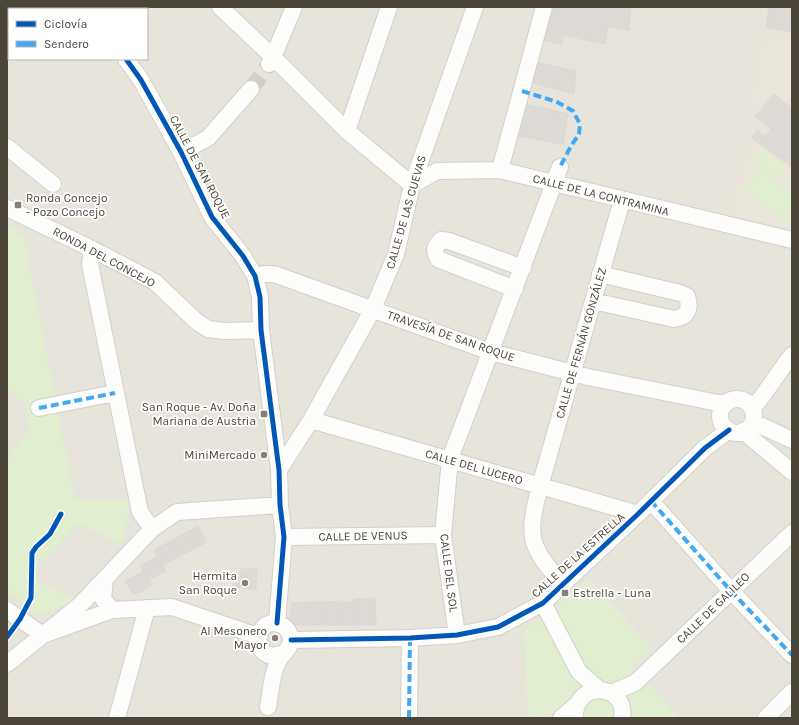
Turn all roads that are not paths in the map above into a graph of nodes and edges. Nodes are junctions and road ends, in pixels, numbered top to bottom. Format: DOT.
graph roads {
  1 [pos="220,7"];
  2 [pos="294,7"];
  3 [pos="389,7"];
  4 [pos="475,7"];
  5 [pos="544,7"];
  6 [pos="127,60"];
  7 [pos="271,60"];
  8 [pos="251,89"];
  9 [pos="347,131"];
  10 [pos="7,148"];
  11 [pos="181,152"];
  12 [pos="560,167"];
  13 [pos="500,170"];
  14 [pos="53,184"];
  15 [pos="554,184"];
  16 [pos="412,185"];
  17 [pos="622,200"];
  18 [pos="7,208"];
  19 [pos="792,240"];
  20 [pos="92,249"];
  21 [pos="522,268"];
  22 [pos="600,274"];
  23 [pos="255,276"];
  24 [pos="515,289"];
  25 [pos="593,302"];
  26 [pos="373,309"];
  27 [pos="261,330"];
  28 [pos="492,352"];
  29 [pos="792,355"];
  30 [pos="572,372"];
  31 [pos="115,393"];
  32 [pos="39,408"];
  33 [pos="736,416"];
  34 [pos="311,420"];
  35 [pos="792,440"];
  36 [pos="450,459"];
  37 [pos="279,470"];
  38 [pos="792,472"];
  39 [pos="540,486"];
  40 [pos="651,501"];
  41 [pos="280,505"];
  42 [pos="638,514"];
  43 [pos="152,529"];
  44 [pos="792,533"];
  45 [pos="443,535"];
  46 [pos="284,537"];
  47 [pos="105,579"];
  48 [pos="562,584"];
  49 [pos="731,591"];
  50 [pos="543,603"];
  51 [pos="147,608"];
  52 [pos="7,610"];
  53 [pos="112,610"];
  54 [pos="277,624"];
  55 [pos="43,635"];
  56 [pos="457,635"];
  57 [pos="258,636"];
  58 [pos="410,638"];
  59 [pos="291,640"];
  60 [pos="265,654"];
  61 [pos="282,654"];
  62 [pos="792,656"];
  63 [pos="7,664"];
  64 [pos="578,672"];
  65 [pos="635,683"];
  66 [pos="606,691"];
  67 [pos="792,692"];
  68 [pos="577,708"];
  69 [pos="269,713"];
  70 [pos="623,716"];
  71 [pos="117,718"];
  72 [pos="409,718"];
  73 [pos="561,718"];
  74 [pos="766,718"];
  1 -- 7 [label="street"];
  2 -- 7 [label="street"];
  3 -- 9 [label="street"];
  4 -- 16 [label="street, CALLE DE LAS CUEVAS"];
  5 -- 13 [label="street"];
  6 -- 11 [label="street, CALLE DE SAN ROQUE"];
  7 -- 9 [label="street"];
  8 -- 11 [label="street"];
  9 -- 16 [label="street"];
  10 -- 14 [label="street"];
  11 -- 23 [label="street, CALLE DE SAN ROQUE"];
  12 -- 15 [label="street, CALLE DEL SOL"];
  13 -- 15 [label="street, CALLE DE LA CONTRAMINA"];
  13 -- 16 [label="street, CALLE DE LA CONTRAMINA"];
  15 -- 17 [label="street, CALLE DE LA CONTRAMINA"];
  15 -- 21 [label="street, CALLE DEL SOL"];
  16 -- 26 [label="street, CALLE DE LAS CUEVAS"];
  17 -- 19 [label="street, CALLE DE LA CONTRAMINA"];
  17 -- 22 [label="street, CALLE DE FERNÁN GONZÁLEZ"];
  18 -- 20 [label="street, RONDA DEL CONCEJO"];
  20 -- 27 [label="street, RONDA DEL CONCEJO"];
  20 -- 31 [label="street"];
  21 -- 24 [label="street, CALLE DEL SOL"];
  21 -- 24 [label="street"];
  22 -- 25 [label="street, CALLE DE FERNÁN GONZÁLEZ"];
  22 -- 25 [label="street"];
  23 -- 26 [label="street, TRAVESÍA DE SAN ROQUE"];
  23 -- 27 [label="street, CALLE DE SAN ROQUE"];
  24 -- 28 [label="street, CALLE DEL SOL"];
  25 -- 30 [label="street, CALLE DE FERNÁN GONZÁLEZ"];
  26 -- 28 [label="street, TRAVESÍA DE SAN ROQUE"];
  26 -- 34 [label="street, CALLE DE LAS CUEVAS"];
  27 -- 37 [label="street, CALLE DE SAN ROQUE"];
  28 -- 30 [label="street, TRAVESÍA DE SAN ROQUE"];
  28 -- 36 [label="street, CALLE DEL SOL"];
  29 -- 33 [label="street, CALLE DE LA ESTRELLA"];
  30 -- 33 [label="street, TRAVESÍA DE SAN ROQUE"];
  30 -- 39 [label="street, CALLE DE FERNÁN GONZÁLEZ"];
  31 -- 32 [label="street"];
  31 -- 43 [label="street"];
  33 -- 35 [label="street, TRAVESÍA DE SAN ROQUE"];
  33 -- 38 [label="street"];
  33 -- 40 [label="street, CALLE DE LA ESTRELLA"];
  34 -- 36 [label="street, CALLE DEL LUCERO"];
  34 -- 37 [label="street, CALLE DE LAS CUEVAS"];
  36 -- 39 [label="street, CALLE DEL LUCERO"];
  36 -- 45 [label="street, CALLE DEL SOL"];
  37 -- 41 [label="street, CALLE DE SAN ROQUE"];
  39 -- 42 [label="street, CALLE DEL LUCERO"];
  39 -- 48 [label="street, CALLE DE FERNÁN GONZÁLEZ"];
  40 -- 42 [label="street, CALLE DE LA ESTRELLA"];
  40 -- 49 [label="street"];
  41 -- 43 [label="street"];
  41 -- 46 [label="street, CALLE DE SAN ROQUE"];
  42 -- 48 [label="street, CALLE DE LA ESTRELLA"];
  43 -- 47 [label="street"];
  44 -- 49 [label="street, CALLE DE GALILEO"];
  45 -- 46 [label="street, CALLE DE VENUS"];
  45 -- 56 [label="street, CALLE DEL SOL"];
  46 -- 54 [label="street, CALLE DE SAN ROQUE"];
  47 -- 53 [label="street"];
  47 -- 55 [label="street"];
  48 -- 50 [label="street, CALLE DE LA ESTRELLA"];
  49 -- 62 [label="street"];
  49 -- 65 [label="street, CALLE DE GALILEO"];
  50 -- 56 [label="street, CALLE DE LA ESTRELLA"];
  50 -- 64 [label="street"];
  51 -- 53 [label="street"];
  51 -- 57 [label="street"];
  51 -- 71 [label="street"];
  52 -- 55 [label="street"];
  53 -- 55 [label="street"];
  54 -- 57 [label="street"];
  54 -- 59 [label="street"];
  55 -- 63 [label="street"];
  56 -- 58 [label="street, CALLE DE LA ESTRELLA"];
  57 -- 60 [label="street"];
  58 -- 59 [label="street, CALLE DE LA ESTRELLA"];
  58 -- 72 [label="street"];
  59 -- 61 [label="street"];
  60 -- 61 [label="street"];
  60 -- 69 [label="street"];
  61 -- 69 [label="street"];
  64 -- 66 [label="street"];
  64 -- 68 [label="street"];
  65 -- 66 [label="street, CALLE DE GALILEO"];
  65 -- 70 [label="street, CALLE DE GALILEO"];
  66 -- 68 [label="street, CALLE DE GALILEO"];
  66 -- 70 [label="street"];
  67 -- 74 [label="street"];
  68 -- 73 [label="street"];
}
